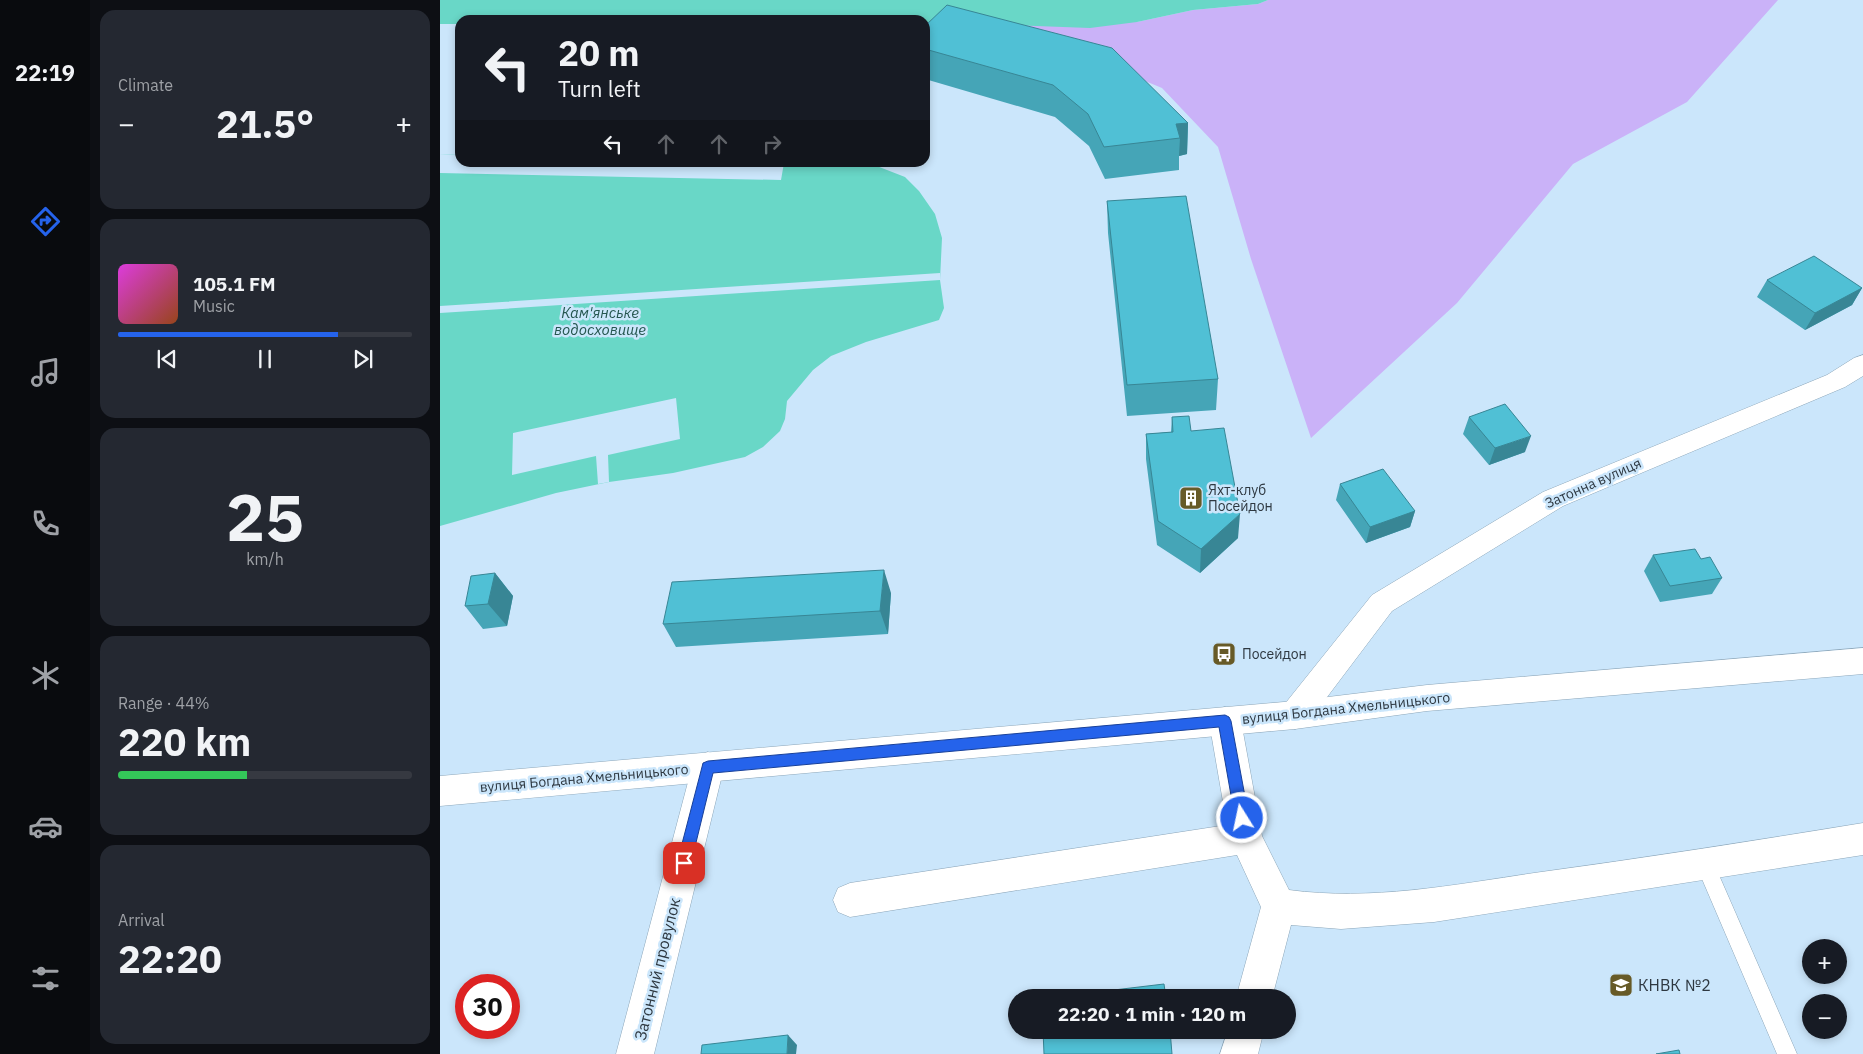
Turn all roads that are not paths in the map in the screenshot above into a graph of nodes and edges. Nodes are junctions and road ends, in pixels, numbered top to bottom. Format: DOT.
graph roads {
  1 [pos="1863,364"];
  2 [pos="1863,661"];
  3 [pos="1295,715"];
  4 [pos="1225,721"];
  5 [pos="708,767"];
  6 [pos="440,791"];
  7 [pos="1246,838"];
  8 [pos="1863,839"];
  9 [pos="1705,865"];
  10 [pos="850,900"];
  11 [pos="1279,906"];
  12 [pos="1256,989"];
  13 [pos="1243,1039"];
  14 [pos="635,1054"];
  15 [pos="1239,1054"];
  16 [pos="1787,1054"];
  1 -- 3 [label="street, Затонна вулиця"];
  2 -- 3 [label="street, вулиця Богдана Хмельницького"];
  3 -- 4 [label="street, вулиця Богдана Хмельницького"];
  4 -- 5 [label="street, вулиця Богдана Хмельницького"];
  4 -- 7 [label="street"];
  5 -- 6 [label="street, вулиця Богдана Хмельницького"];
  5 -- 14 [label="street, Затонний провулок"];
  7 -- 10 [label="street"];
  7 -- 11 [label="street"];
  8 -- 9 [label="street"];
  9 -- 11 [label="street"];
  9 -- 16 [label="lane"];
  11 -- 12 [label="street"];
  13 -- 15 [label="street"];
}
